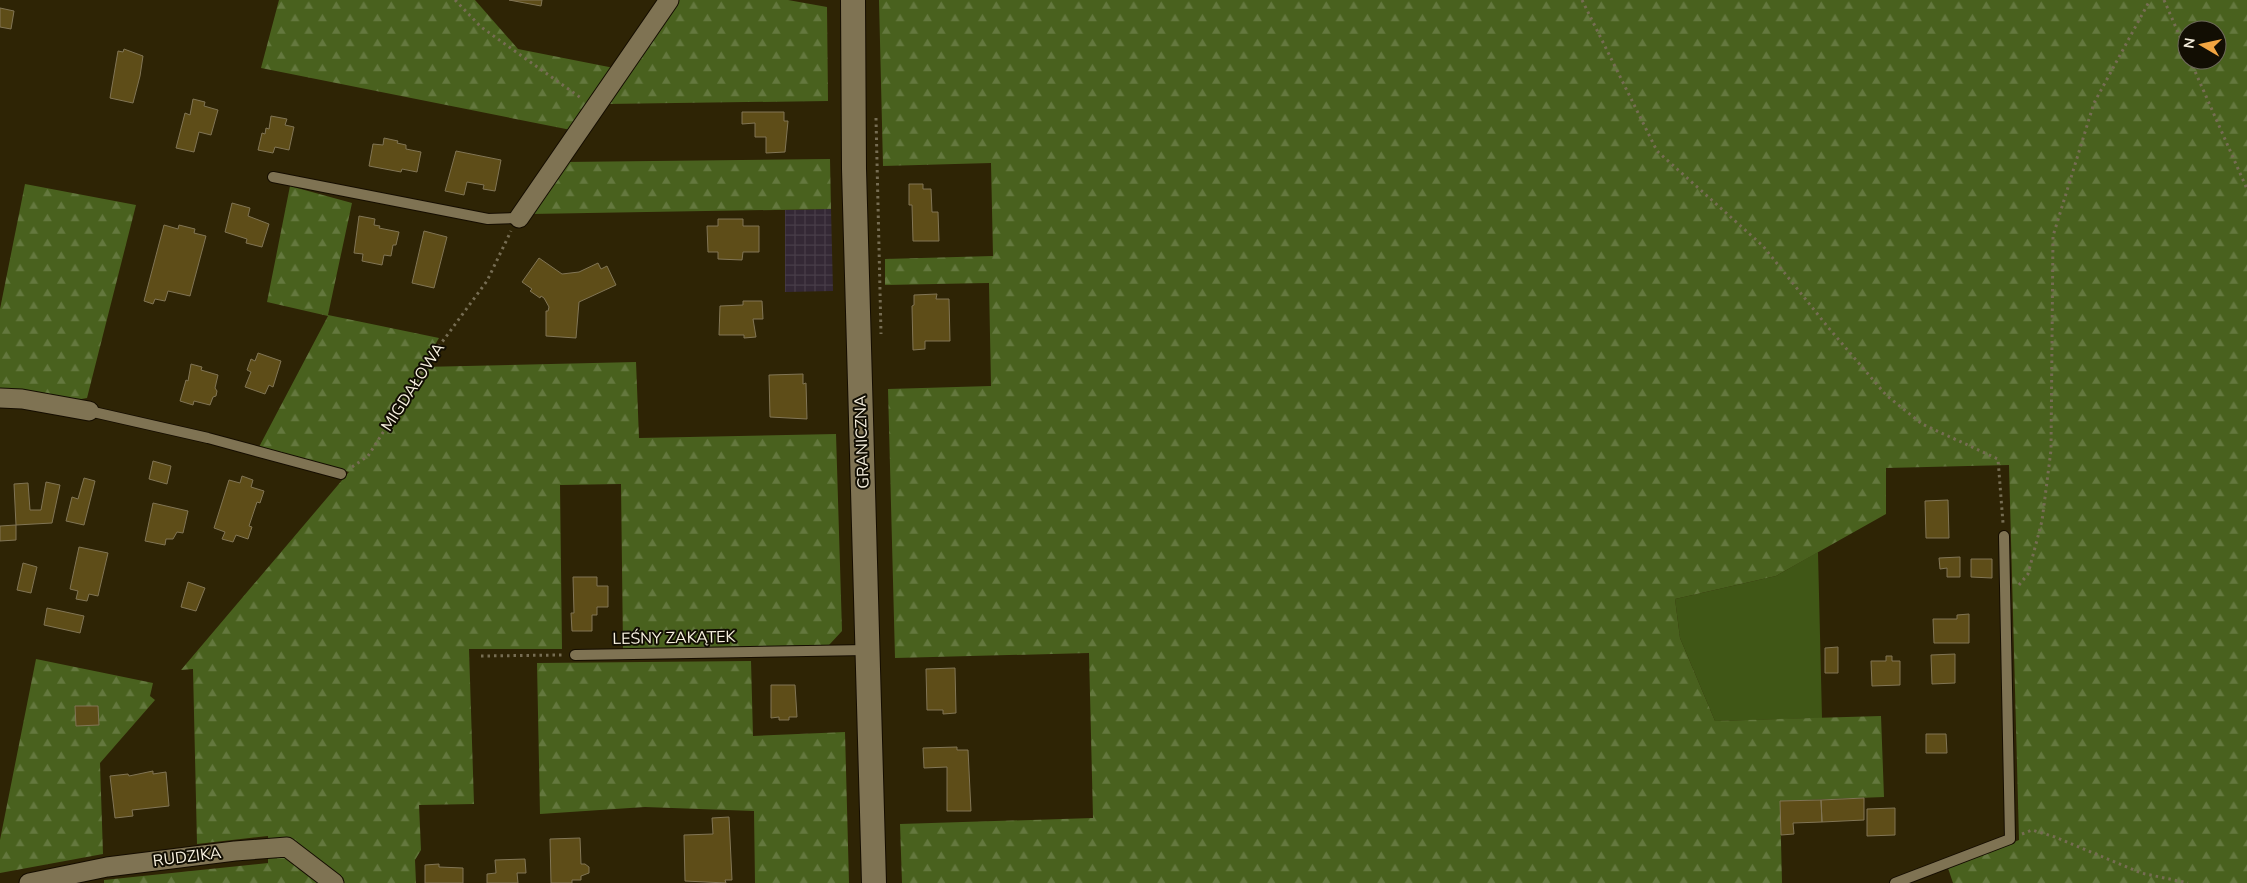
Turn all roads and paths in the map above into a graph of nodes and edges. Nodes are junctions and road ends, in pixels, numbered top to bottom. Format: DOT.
graph roads {
  1 [pos="455,0"];
  2 [pos="669,0"];
  3 [pos="853,0"];
  4 [pos="1582,0"];
  5 [pos="2150,0"];
  6 [pos="2164,0"];
  7 [pos="2177,30"];
  8 [pos="2194,70"];
  9 [pos="596,109"];
  10 [pos="273,177"];
  11 [pos="2247,189"];
  12 [pos="519,218"];
  13 [pos="0,398"];
  14 [pos="89,411"];
  15 [pos="341,474"];
  16 [pos="2004,536"];
  17 [pos="2006,600"];
  18 [pos="867,650"];
  19 [pos="575,655"];
  20 [pos="480,656"];
  21 [pos="2010,839"];
  22 [pos="29,883"];
  23 [pos="334,883"];
  24 [pos="874,883"];
  25 [pos="1895,883"];
  26 [pos="2188,883"];
  1 -- 9 [label="path"];
  2 -- 9 [label="street"];
  3 -- 18 [label="street, GRANICZNA"];
  4 -- 16 [label="path"];
  5 -- 17 [label="path"];
  6 -- 7 [label="path"];
  8 -- 11 [label="path"];
  9 -- 12 [label="street"];
  10 -- 12 [label="lane"];
  12 -- 15 [label="path, MIGDAŁOWA"];
  13 -- 14 [label="street"];
  14 -- 15 [label="lane"];
  16 -- 17 [label="lane"];
  17 -- 21 [label="lane"];
  18 -- 19 [label="lane, LEŚNY ZAKĄTEK"];
  18 -- 24 [label="street, GRANICZNA"];
  19 -- 20 [label="path"];
  21 -- 25 [label="lane"];
  21 -- 26 [label="path"];
  22 -- 23 [label="street, RUDZIKA"];
}
